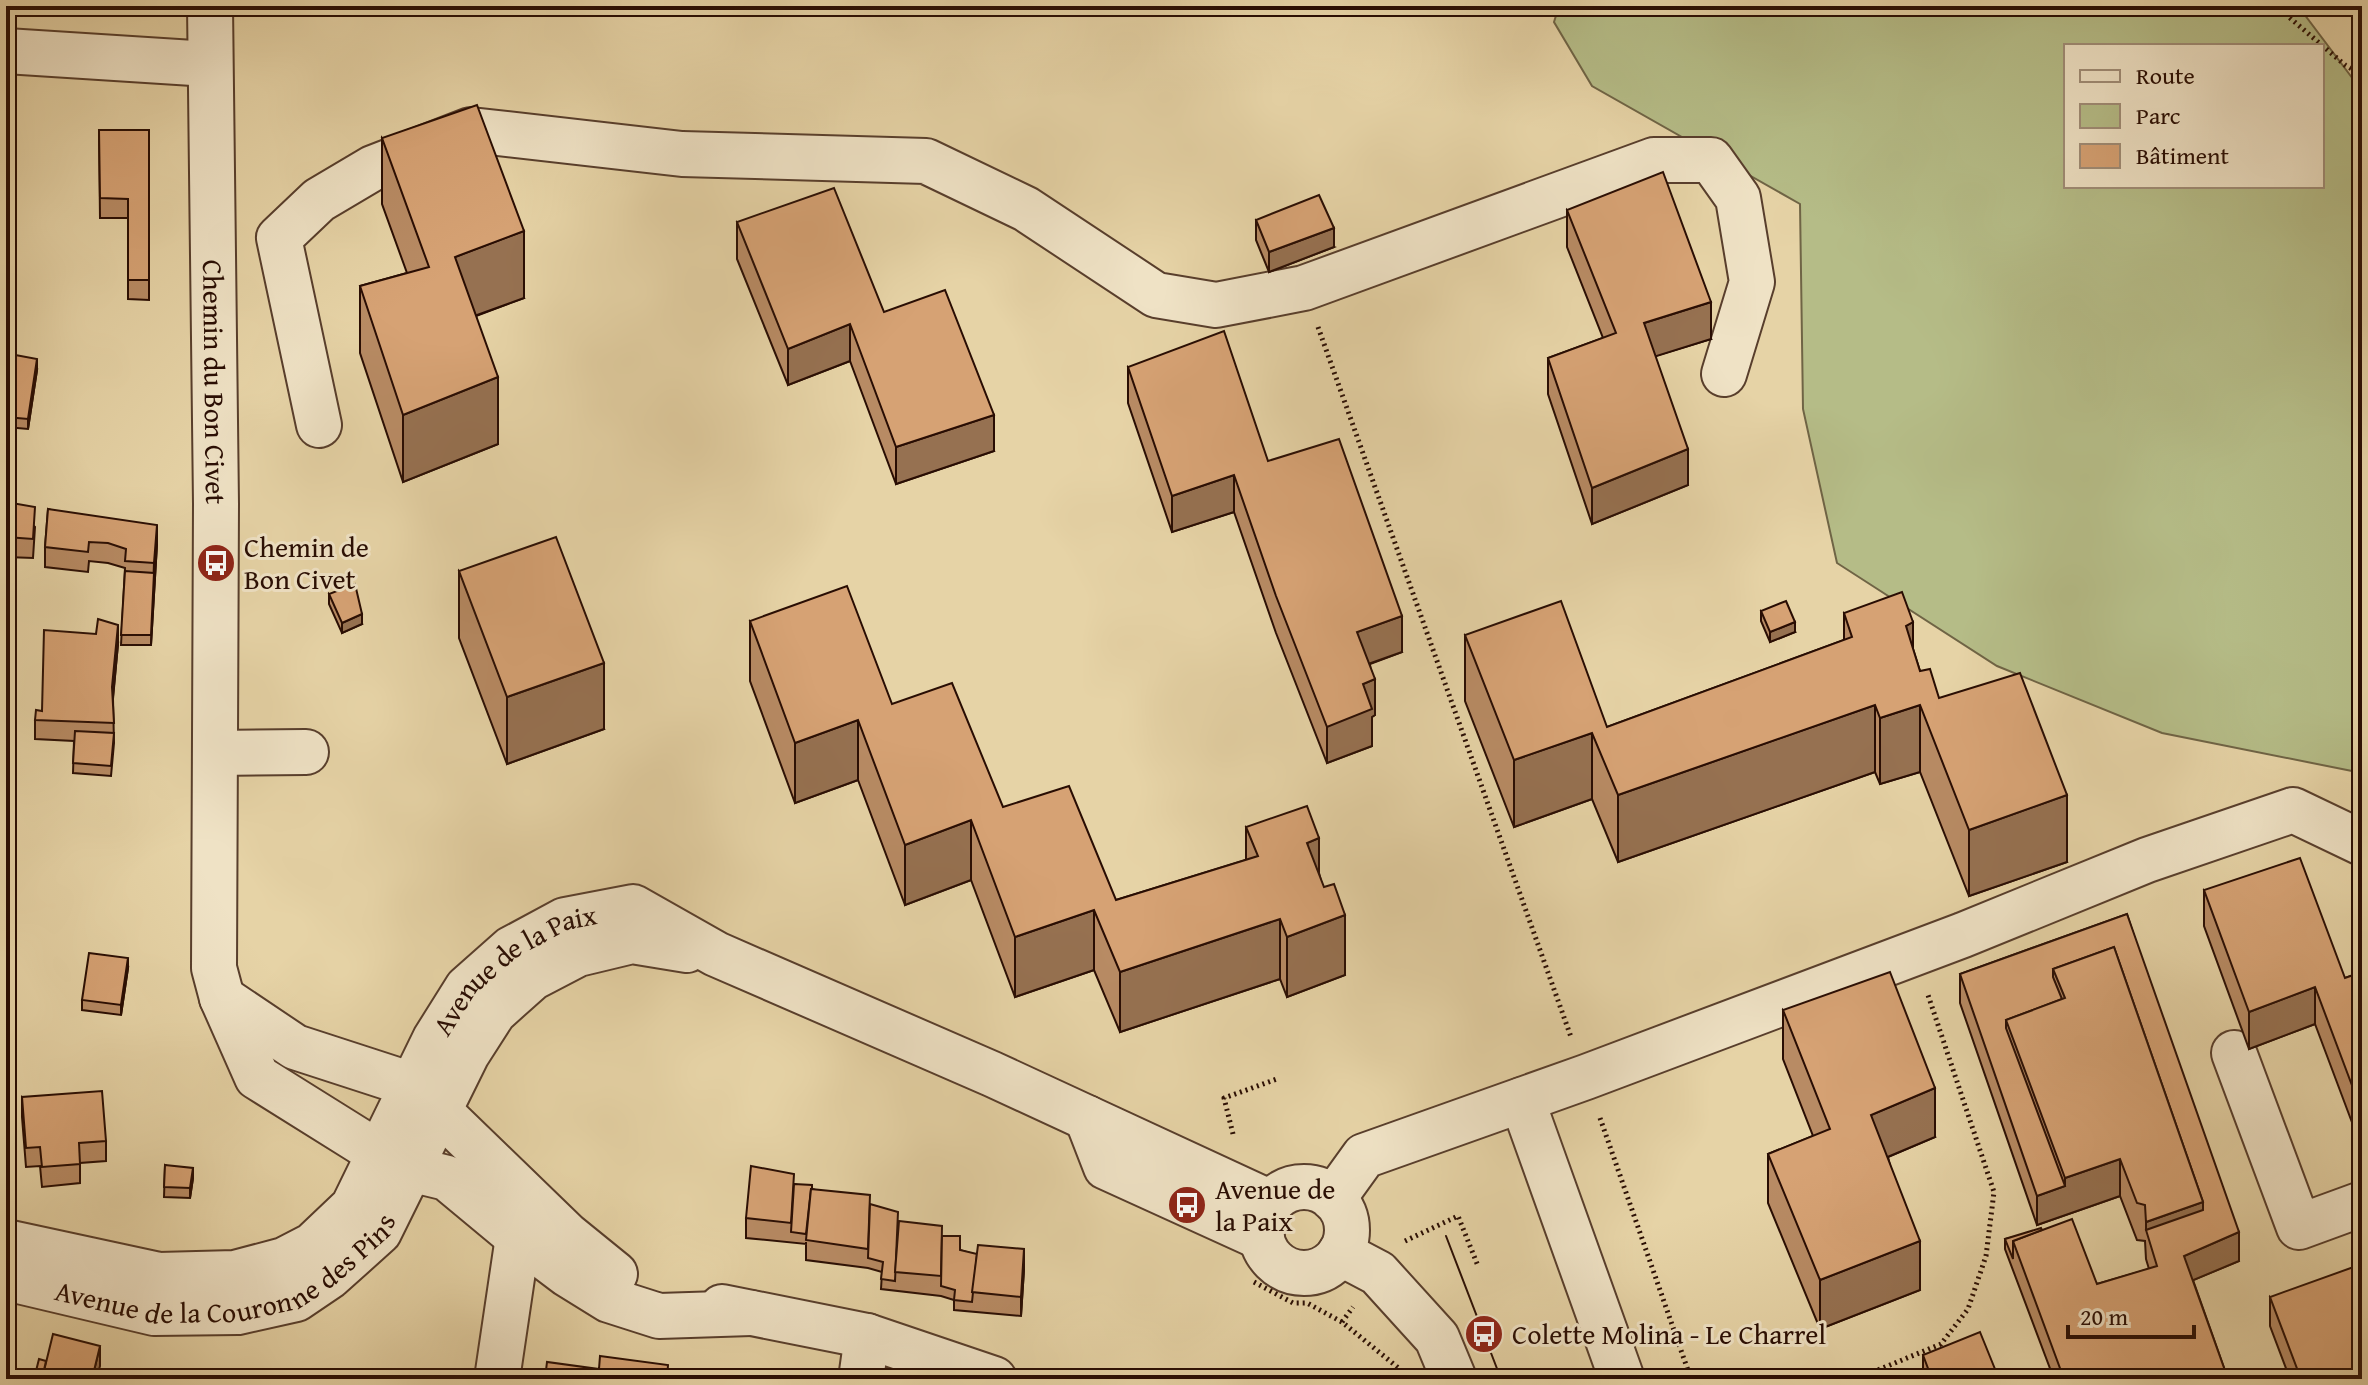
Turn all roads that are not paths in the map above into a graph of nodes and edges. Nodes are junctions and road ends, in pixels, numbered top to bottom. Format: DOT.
graph roads {
  1 [pos="210,6"];
  2 [pos="6,51"];
  3 [pos="209,64"];
  4 [pos="279,238"];
  5 [pos="215,245"];
  6 [pos="1724,374"];
  7 [pos="319,425"];
  8 [pos="306,752"];
  9 [pos="215,753"];
  10 [pos="2362,843"];
  11 [pos="222,998"];
  12 [pos="2234,1053"];
  13 [pos="1522,1100"];
  14 [pos="410,1129"];
  15 [pos="1333,1199"];
  16 [pos="2362,1204"];
  17 [pos="1266,1221"];
  18 [pos="518,1237"];
  19 [pos="6,1242"];
  20 [pos="1340,1253"];
  21 [pos="6,1278"];
  22 [pos="751,1313"];
  23 [pos="867,1336"];
  24 [pos="497,1379"];
  25 [pos="861,1379"];
  26 [pos="994,1379"];
  27 [pos="1454,1379"];
  28 [pos="1622,1379"];
  1 -- 3 [label="street, Chemin du Bon Civet"];
  2 -- 3 [label="street"];
  3 -- 5 [label="street, Chemin du Bon Civet"];
  4 -- 5 [label="street"];
  4 -- 6 [label="street"];
  4 -- 7 [label="street"];
  5 -- 9 [label="street, Chemin du Bon Civet"];
  8 -- 9 [label="street"];
  9 -- 11 [label="street, Chemin du Bon Civet"];
  10 -- 13 [label="street"];
  11 -- 14 [label="street"];
  11 -- 14 [label="street, Chemin du Bon Civet"];
  12 -- 16 [label="street"];
  13 -- 15 [label="street"];
  13 -- 28 [label="street"];
  14 -- 17 [label="street, Avenue de la Paix"];
  14 -- 18 [label="street"];
  14 -- 19 [label="street, Avenue de la Couronne des Pins"];
  14 -- 21 [label="street, Avenue de la Couronne des Pins"];
  14 -- 22 [label="street"];
  15 -- 17 [label="street"];
  15 -- 20 [label="street"];
  17 -- 20 [label="street"];
  18 -- 22 [label="street"];
  18 -- 24 [label="street"];
  20 -- 27 [label="street"];
  22 -- 23 [label="street"];
  23 -- 25 [label="street"];
  23 -- 26 [label="street"];
}
